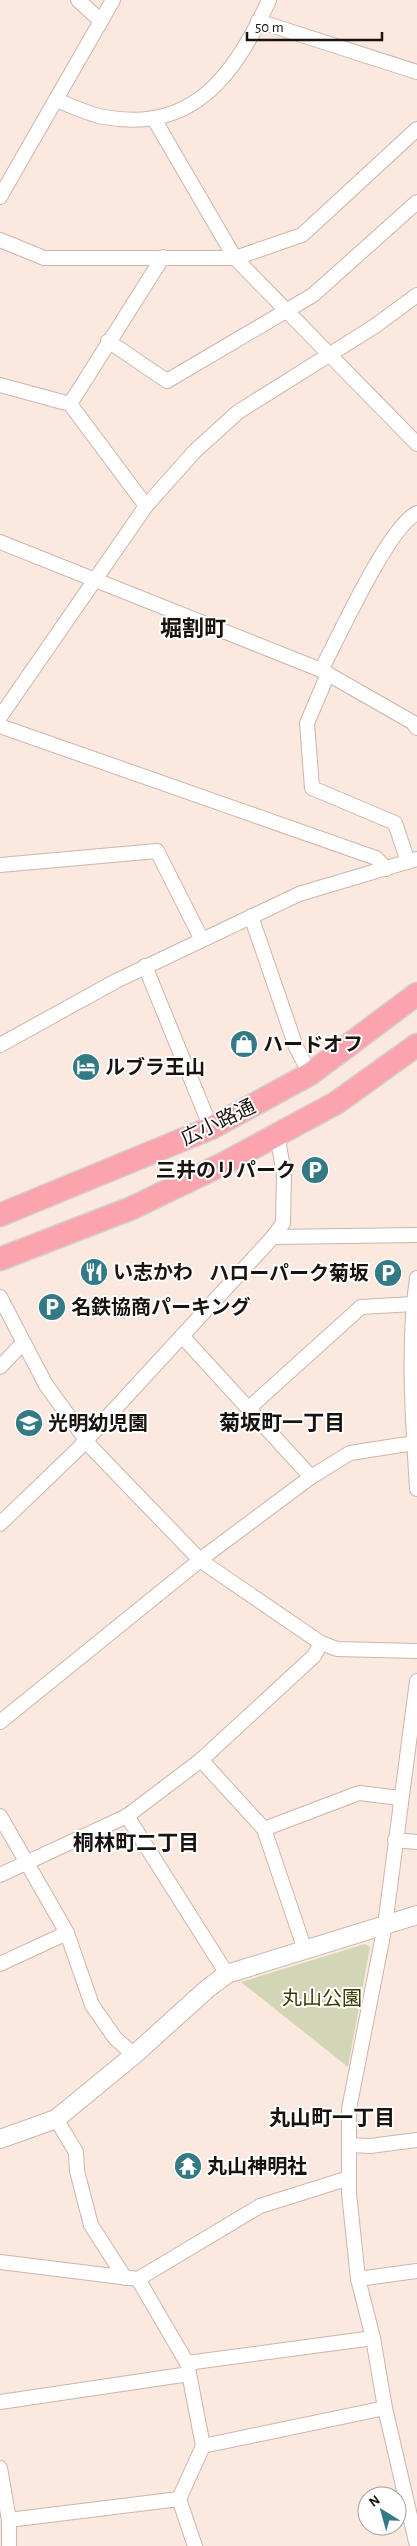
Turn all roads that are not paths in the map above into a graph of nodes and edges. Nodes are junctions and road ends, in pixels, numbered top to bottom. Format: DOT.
graph roads {
  1 [pos="78,0"];
  2 [pos="113,0"];
  3 [pos="269,0"];
  4 [pos="101,21"];
  5 [pos="258,21"];
  6 [pos="417,72"];
  7 [pos="56,100"];
  8 [pos="154,120"];
  9 [pos="417,129"];
  10 [pos="0,196"];
  11 [pos="417,202"];
  12 [pos="0,240"];
  13 [pos="163,257"];
  14 [pos="235,258"];
  15 [pos="417,296"];
  16 [pos="286,311"];
  17 [pos="108,341"];
  18 [pos="328,353"];
  19 [pos="0,385"];
  20 [pos="70,404"];
  21 [pos="417,444"];
  22 [pos="146,506"];
  23 [pos="417,513"];
  24 [pos="0,542"];
  25 [pos="94,580"];
  26 [pos="324,672"];
  27 [pos="0,717"];
  28 [pos="415,722"];
  29 [pos="0,726"];
  30 [pos="412,861"];
  31 [pos="0,865"];
  32 [pos="386,869"];
  33 [pos="250,916"];
  34 [pos="202,938"];
  35 [pos="145,966"];
  36 [pos="417,994"];
  37 [pos="0,1045"];
  38 [pos="417,1045"];
  39 [pos="310,1074"];
  40 [pos="211,1128"];
  41 [pos="277,1134"];
  42 [pos="0,1214"];
  43 [pos="417,1234"];
  44 [pos="273,1237"];
  45 [pos="0,1259"];
  46 [pos="417,1278"];
  47 [pos="0,1297"];
  48 [pos="413,1304"];
  49 [pos="182,1336"];
  50 [pos="23,1344"];
  51 [pos="415,1347"];
  52 [pos="0,1367"];
  53 [pos="249,1408"];
  54 [pos="86,1439"];
  55 [pos="414,1443"];
  56 [pos="311,1477"];
  57 [pos="417,1489"];
  58 [pos="0,1524"];
  59 [pos="200,1561"];
  60 [pos="321,1643"];
  61 [pos="417,1651"];
  62 [pos="417,1680"];
  63 [pos="0,1722"];
  64 [pos="201,1760"];
  65 [pos="400,1798"];
  66 [pos="0,1816"];
  67 [pos="128,1816"];
  68 [pos="264,1828"];
  69 [pos="395,1840"];
  70 [pos="417,1842"];
  71 [pos="27,1864"];
  72 [pos="0,1875"];
  73 [pos="417,1915"];
  74 [pos="385,1925"];
  75 [pos="67,1933"];
  76 [pos="305,1950"];
  77 [pos="0,1964"];
  78 [pos="227,1974"];
  79 [pos="134,2055"];
  80 [pos="56,2118"];
  81 [pos="0,2139"];
  82 [pos="417,2140"];
  83 [pos="349,2145"];
  84 [pos="349,2178"];
  85 [pos="0,2262"];
  86 [pos="417,2271"];
  87 [pos="132,2278"];
  88 [pos="358,2279"];
  89 [pos="373,2338"];
  90 [pos="188,2369"];
  91 [pos="0,2402"];
  92 [pos="385,2408"];
  93 [pos="203,2446"];
  94 [pos="0,2468"];
  95 [pos="179,2499"];
  96 [pos="9,2520"];
  97 [pos="414,2543"];
  98 [pos="9,2546"];
  99 [pos="196,2546"];
  1 -- 4 [label="street"];
  2 -- 4 [label="street"];
  3 -- 5 [label="street"];
  4 -- 7 [label="street"];
  5 -- 6 [label="street"];
  5 -- 8 [label="street"];
  7 -- 8 [label="street"];
  7 -- 10 [label="street"];
  8 -- 14 [label="street"];
  9 -- 14 [label="street"];
  11 -- 16 [label="street"];
  12 -- 13 [label="street"];
  13 -- 14 [label="street"];
  13 -- 17 [label="street"];
  14 -- 16 [label="street"];
  15 -- 18 [label="street"];
  16 -- 17 [label="street"];
  16 -- 18 [label="street"];
  17 -- 20 [label="street"];
  18 -- 21 [label="street"];
  18 -- 22 [label="street"];
  19 -- 20 [label="street"];
  20 -- 22 [label="street"];
  22 -- 25 [label="street"];
  23 -- 26 [label="street"];
  24 -- 25 [label="street"];
  25 -- 26 [label="street"];
  25 -- 27 [label="street"];
  26 -- 28 [label="street"];
  26 -- 30 [label="street"];
  29 -- 32 [label="street"];
  30 -- 32 [label="street"];
  31 -- 34 [label="street"];
  32 -- 33 [label="street"];
  33 -- 34 [label="street"];
  33 -- 39 [label="street"];
  34 -- 35 [label="street"];
  35 -- 37 [label="street"];
  35 -- 40 [label="street"];
  36 -- 39 [label="main road, 広小路通"];
  38 -- 41 [label="main road, 広小路通"];
  39 -- 40 [label="main road, 広小路通"];
  40 -- 42 [label="main road, 広小路通"];
  41 -- 44 [label="street"];
  41 -- 45 [label="main road, 広小路通"];
  43 -- 44 [label="street"];
  44 -- 49 [label="street"];
  46 -- 48 [label="street"];
  47 -- 50 [label="street"];
  48 -- 51 [label="street"];
  48 -- 53 [label="street"];
  49 -- 53 [label="street"];
  49 -- 54 [label="street"];
  50 -- 52 [label="street"];
  50 -- 54 [label="street"];
  51 -- 55 [label="street"];
  53 -- 56 [label="street"];
  54 -- 58 [label="street"];
  54 -- 59 [label="street"];
  55 -- 56 [label="street"];
  55 -- 57 [label="street"];
  56 -- 59 [label="street"];
  59 -- 60 [label="street"];
  59 -- 63 [label="street"];
  60 -- 61 [label="street"];
  60 -- 64 [label="street"];
  62 -- 65 [label="street"];
  64 -- 67 [label="street"];
  64 -- 68 [label="street"];
  65 -- 68 [label="street"];
  65 -- 69 [label="street"];
  66 -- 71 [label="street"];
  67 -- 71 [label="street"];
  67 -- 78 [label="street"];
  68 -- 76 [label="street"];
  69 -- 70 [label="street"];
  69 -- 74 [label="street"];
  71 -- 72 [label="street"];
  71 -- 75 [label="street"];
  73 -- 74 [label="street"];
  74 -- 76 [label="street"];
  74 -- 83 [label="street"];
  75 -- 77 [label="street"];
  75 -- 79 [label="street"];
  76 -- 78 [label="street"];
  78 -- 79 [label="street"];
  79 -- 80 [label="street"];
  80 -- 81 [label="street"];
  80 -- 87 [label="street"];
  82 -- 83 [label="street"];
  83 -- 84 [label="street"];
  84 -- 87 [label="street"];
  84 -- 88 [label="street"];
  85 -- 87 [label="street"];
  86 -- 88 [label="street"];
  87 -- 90 [label="street"];
  88 -- 89 [label="street"];
  89 -- 90 [label="street"];
  89 -- 92 [label="street"];
  90 -- 91 [label="street"];
  90 -- 93 [label="street"];
  92 -- 93 [label="street"];
  92 -- 97 [label="street"];
  93 -- 95 [label="street"];
  94 -- 96 [label="street"];
  95 -- 96 [label="street"];
  95 -- 99 [label="street"];
  96 -- 98 [label="street"];
}
